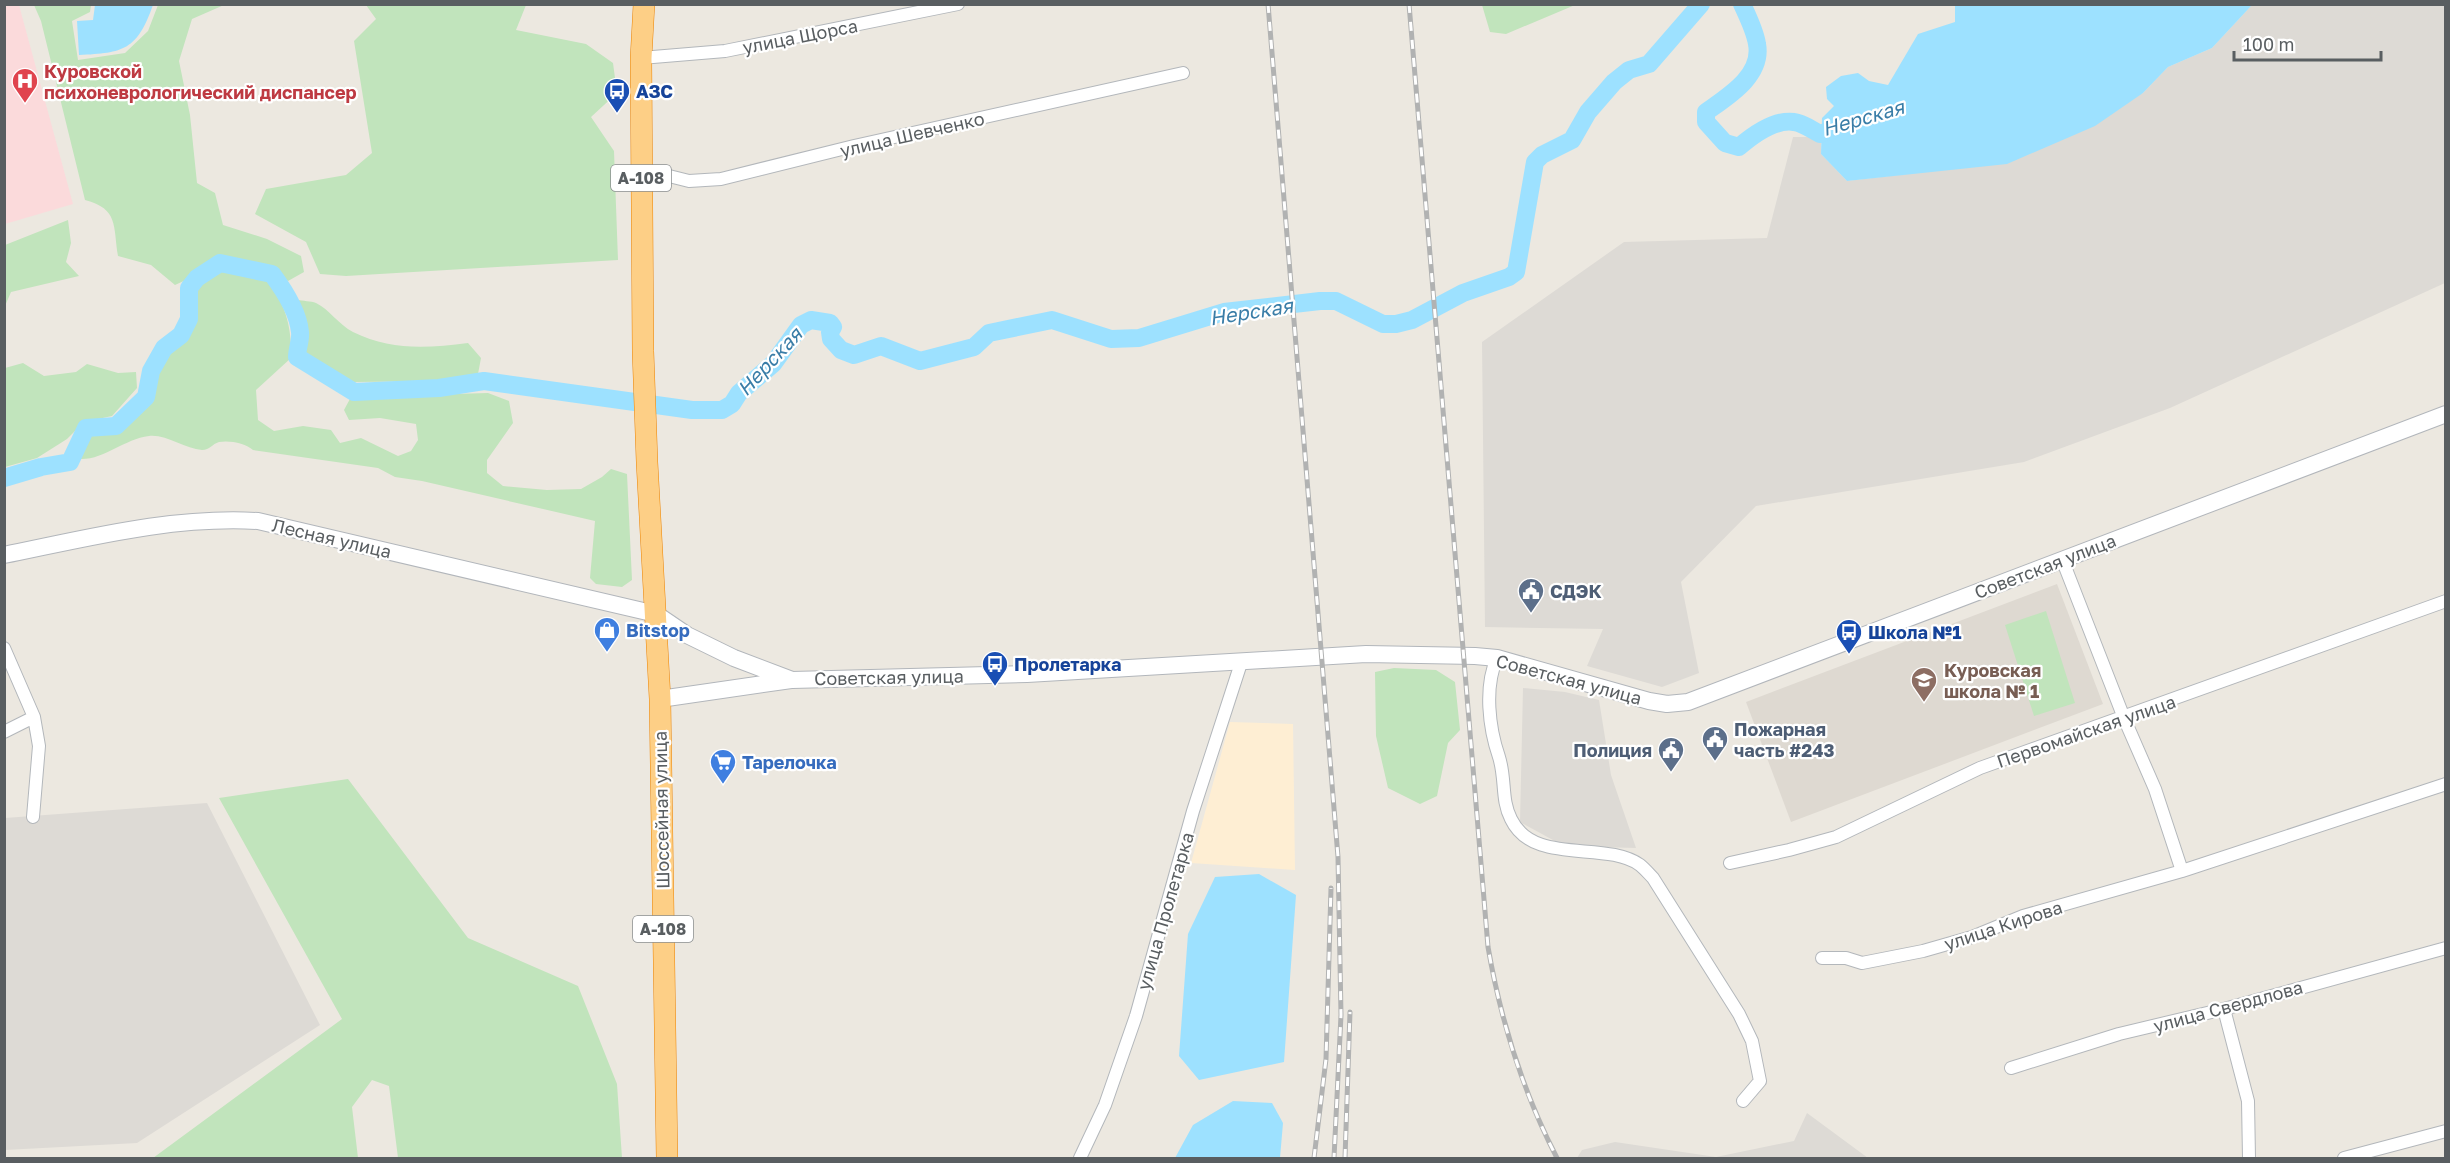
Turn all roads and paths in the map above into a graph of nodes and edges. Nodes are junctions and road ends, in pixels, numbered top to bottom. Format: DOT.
graph roads {
  1 [pos="644,4"];
  2 [pos="958,4"];
  3 [pos="641,58"];
  4 [pos="1183,73"];
  5 [pos="641,169"];
  6 [pos="2445,414"];
  7 [pos="4,555"];
  8 [pos="2062,559"];
  9 [pos="2445,601"];
  10 [pos="656,614"];
  11 [pos="4,648"];
  12 [pos="1497,658"];
  13 [pos="1242,660"];
  14 [pos="792,680"];
  15 [pos="660,699"];
  16 [pos="34,717"];
  17 [pos="2124,718"];
  18 [pos="4,732"];
  19 [pos="2445,784"];
  20 [pos="33,817"];
  21 [pos="1730,863"];
  22 [pos="2182,871"];
  23 [pos="2445,948"];
  24 [pos="1822,958"];
  25 [pos="2224,1009"];
  26 [pos="2011,1068"];
  27 [pos="1743,1101"];
  28 [pos="2445,1131"];
  29 [pos="667,1158"];
  30 [pos="1080,1158"];
  31 [pos="2249,1158"];
  32 [pos="2344,1158"];
  1 -- 3 [label="highway, А-108"];
  2 -- 3 [label="street, улица Щорса"];
  3 -- 5 [label="highway, А-108"];
  4 -- 5 [label="street, улица Шевченко"];
  5 -- 10 [label="highway, Шоссейная улица / А-108"];
  6 -- 8 [label="street, Советская улица"];
  7 -- 10 [label="street, Лесная улица"];
  8 -- 12 [label="street, Советская улица"];
  8 -- 17 [label="street"];
  9 -- 17 [label="street, Первомайская улица"];
  10 -- 14 [label="street, Советская улица"];
  10 -- 15 [label="highway, Шоссейная улица / А-108"];
  11 -- 16 [label="street"];
  12 -- 13 [label="street, Советская улица"];
  12 -- 27 [label="street"];
  13 -- 14 [label="street, Советская улица"];
  13 -- 30 [label="street, улица Пролетарка"];
  14 -- 15 [label="street"];
  15 -- 29 [label="highway, Шоссейная улица / А-108"];
  16 -- 18 [label="street"];
  16 -- 20 [label="street"];
  17 -- 21 [label="street, Первомайская улица"];
  17 -- 22 [label="street"];
  19 -- 22 [label="street, улица Кирова"];
  22 -- 24 [label="street, улица Кирова"];
  23 -- 25 [label="street, улица Свердлова"];
  25 -- 26 [label="street, улица Свердлова"];
  25 -- 31 [label="street"];
  28 -- 32 [label="street"];
}
